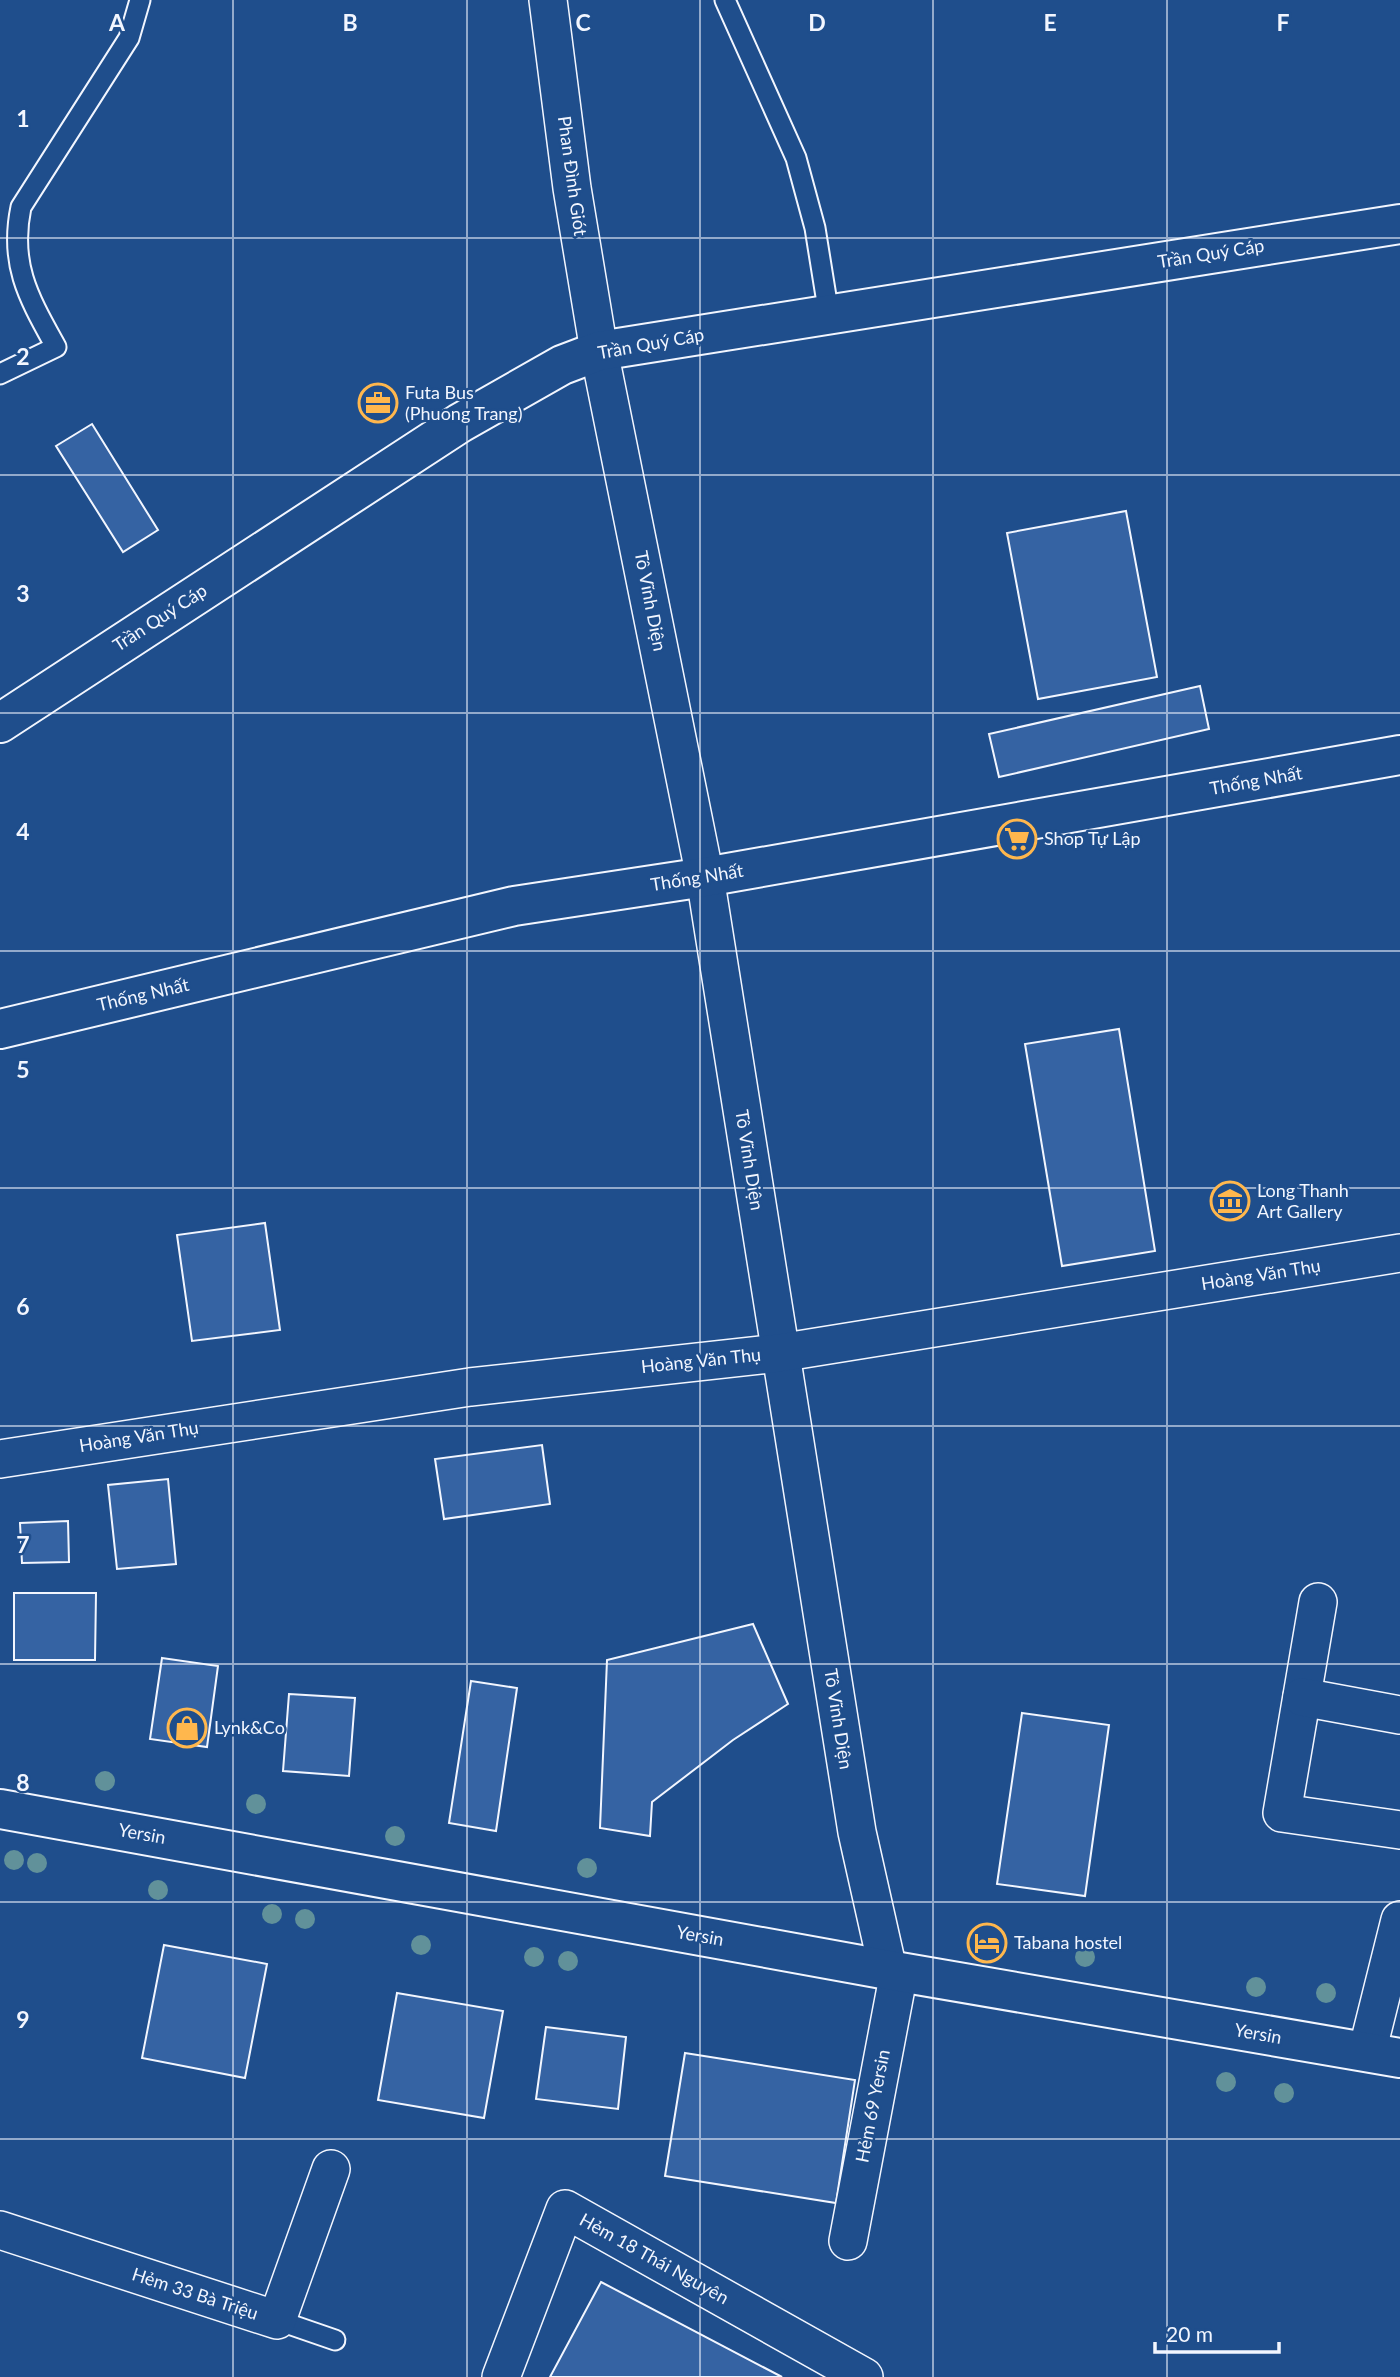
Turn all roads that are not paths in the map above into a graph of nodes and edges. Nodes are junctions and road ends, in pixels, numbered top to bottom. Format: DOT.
graph roads {
  1 [pos="140,0"];
  2 [pos="548,0"];
  3 [pos="725,0"];
  4 [pos="1400,224"];
  5 [pos="829,315"];
  6 [pos="599,351"];
  7 [pos="0,374"];
  8 [pos="0,723"];
  9 [pos="1400,755"];
  10 [pos="705,877"];
  11 [pos="0,1029"];
  12 [pos="1400,1253"];
  13 [pos="779,1353"];
  14 [pos="0,1459"];
  15 [pos="1318,1602"];
  16 [pos="1302,1697"];
  17 [pos="1400,1715"];
  18 [pos="0,1809"];
  19 [pos="1400,1830"];
  20 [pos="1400,1920"];
  21 [pos="894,1971"];
  22 [pos="1383,2055"];
  23 [pos="331,2169"];
  24 [pos="0,2230"];
  25 [pos="848,2241"];
  26 [pos="278,2320"];
  27 [pos="335,2340"];
  28 [pos="501,2377"];
  29 [pos="864,2377"];
  1 -- 7 [label="lane"];
  2 -- 6 [label="street, Phan Đình Giót"];
  3 -- 5 [label="lane"];
  4 -- 5 [label="street, Trần Quý Cáp"];
  5 -- 6 [label="street, Trần Quý Cáp"];
  6 -- 8 [label="street, Trần Quý Cáp"];
  6 -- 10 [label="street, Tô Vĩnh Diện"];
  9 -- 10 [label="street, Thống Nhất"];
  10 -- 11 [label="street, Thống Nhất"];
  10 -- 13 [label="street, Tô Vĩnh Diện"];
  12 -- 13 [label="street, Hoàng Văn Thụ"];
  13 -- 14 [label="street, Hoàng Văn Thụ"];
  13 -- 21 [label="street, Tô Vĩnh Diện"];
  15 -- 16 [label="street"];
  16 -- 17 [label="street"];
  16 -- 19 [label="street"];
  18 -- 21 [label="street, Yersin"];
  20 -- 22 [label="street"];
  21 -- 22 [label="street, Yersin"];
  21 -- 25 [label="street, Hẻm 69 Yersin"];
  23 -- 26 [label="street, Hẻm 33 Bà Triệu"];
  24 -- 26 [label="street, Hẻm 33 Bà Triệu"];
  26 -- 27 [label="lane"];
  28 -- 29 [label="street, Hẻm 18 Thái Nguyên"];
}
